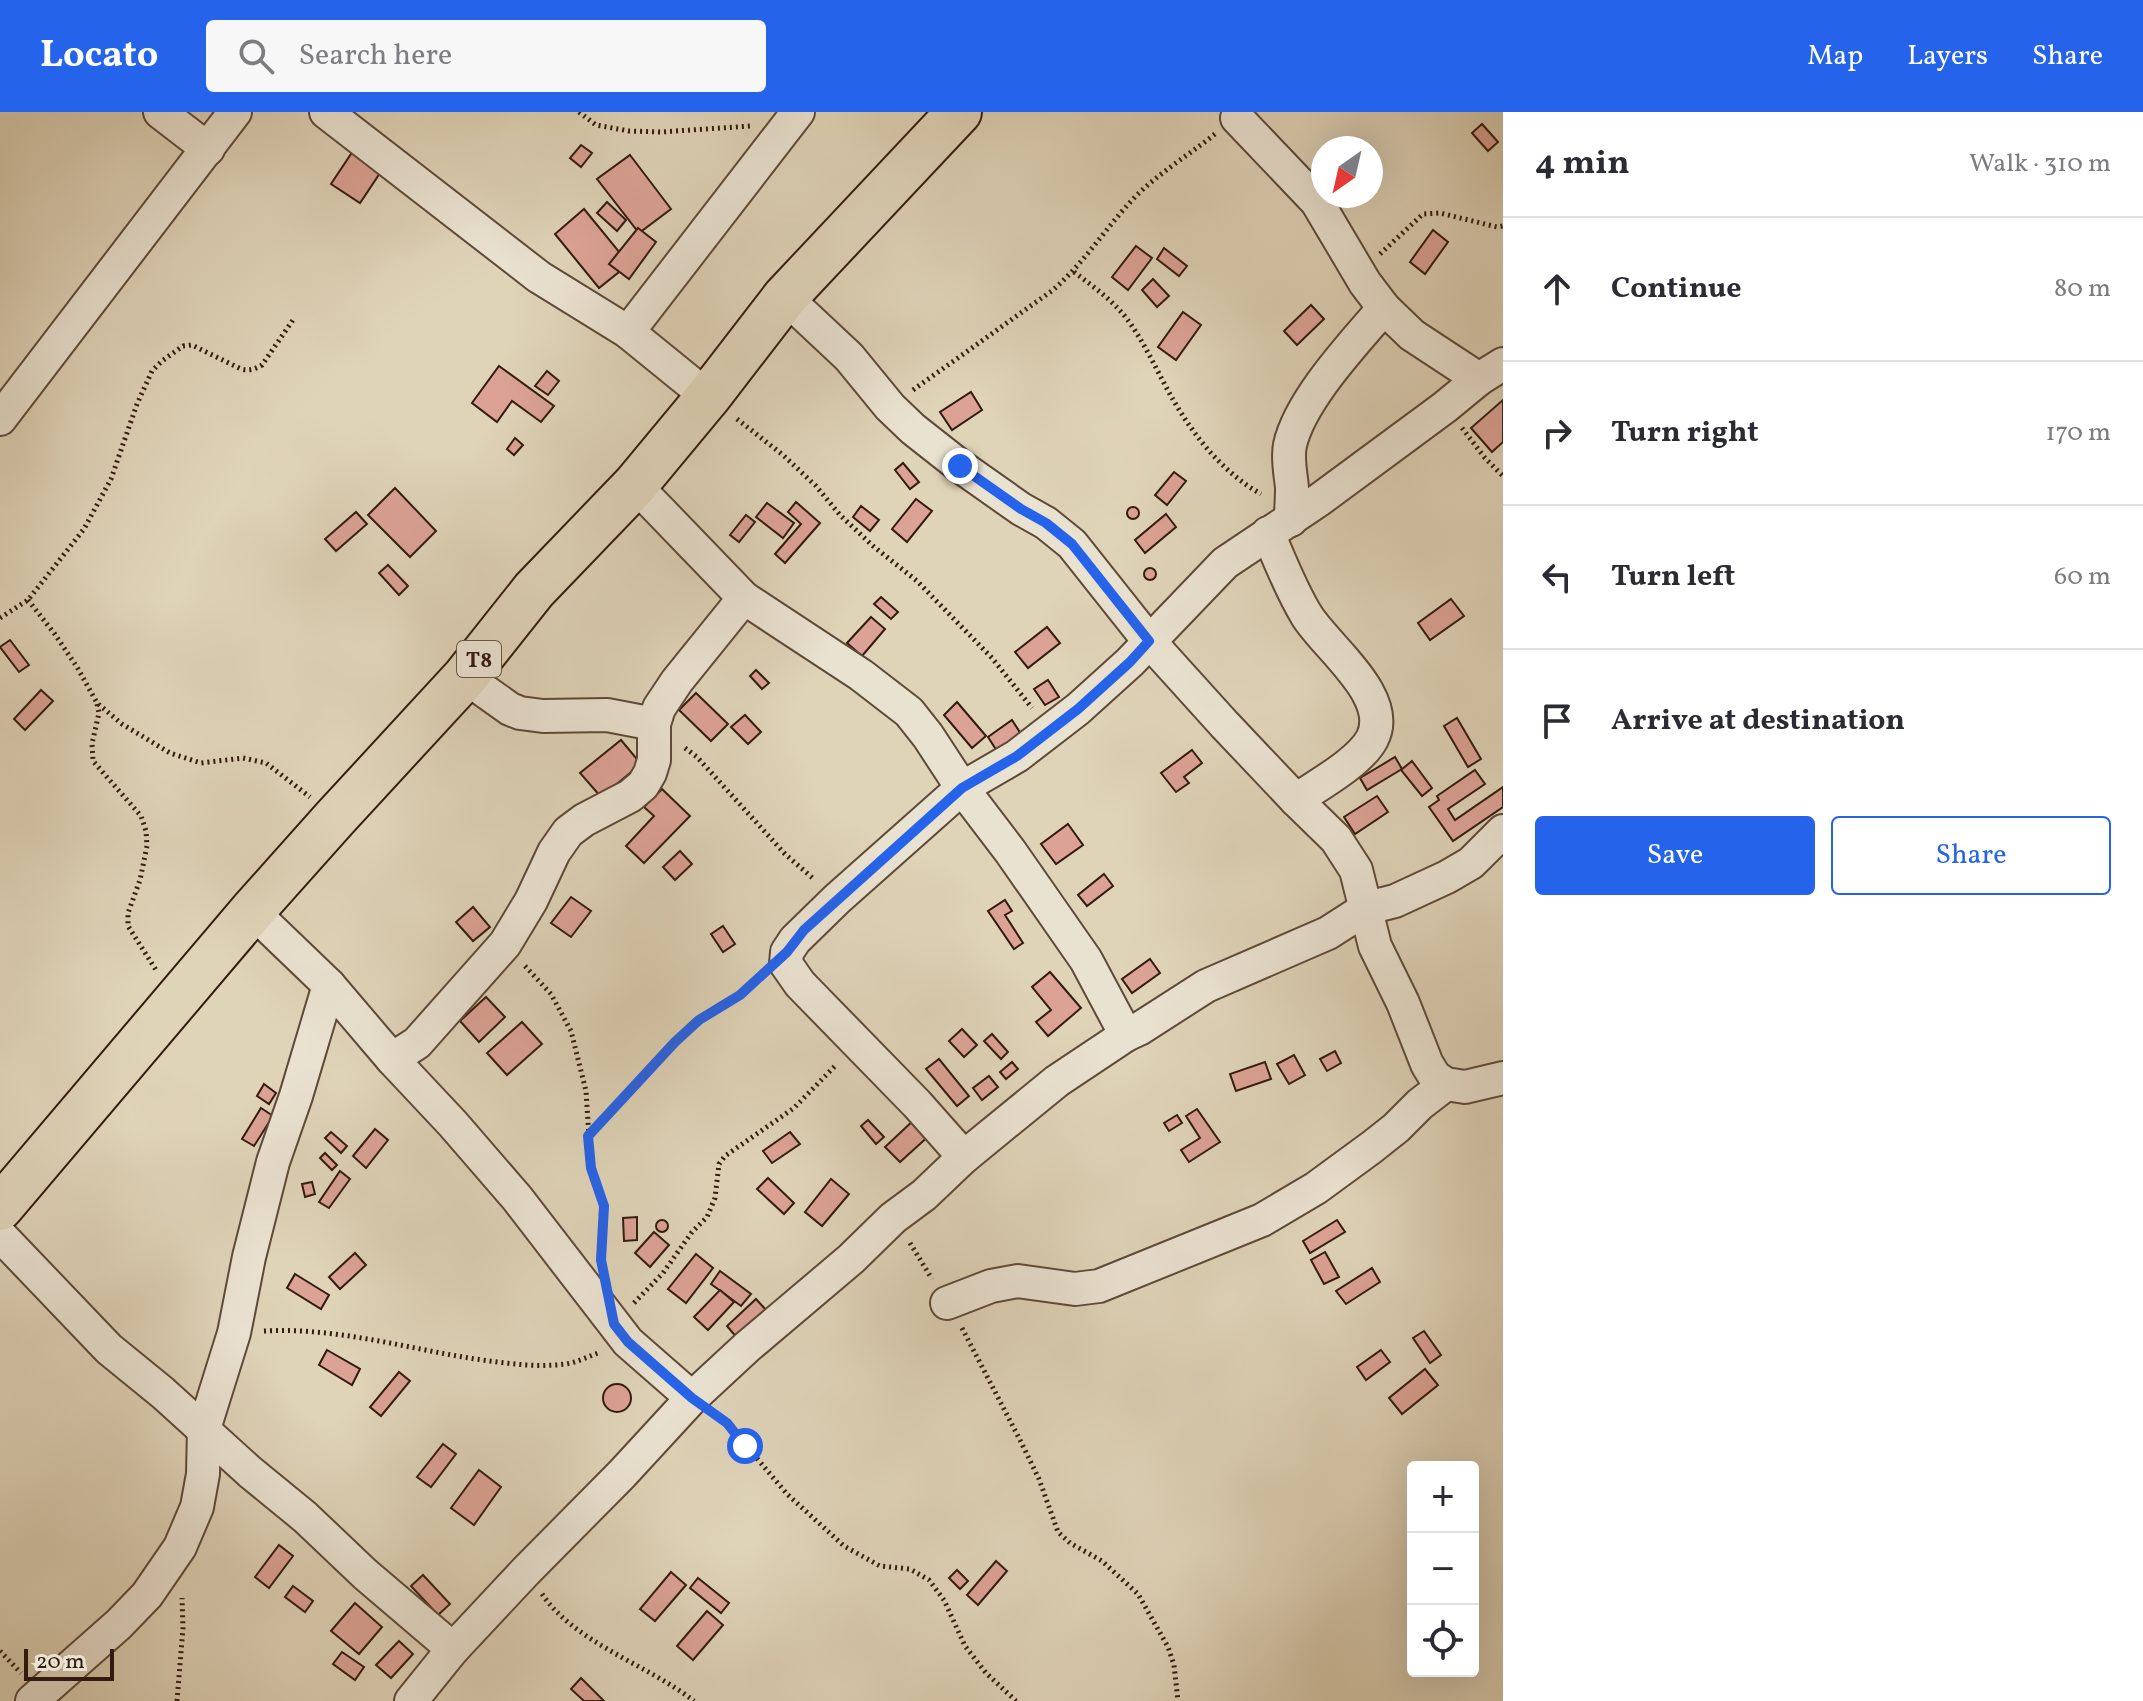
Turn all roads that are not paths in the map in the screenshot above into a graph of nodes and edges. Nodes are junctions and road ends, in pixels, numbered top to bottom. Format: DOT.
graph roads {
  1 [pos="160,112"];
  2 [pos="235,112"];
  3 [pos="326,112"];
  4 [pos="959,112"];
  5 [pos="795,118"];
  6 [pos="1237,118"];
  7 [pos="208,149"];
  8 [pos="785,297"];
  9 [pos="1384,308"];
  10 [pos="628,332"];
  11 [pos="1491,371"];
  12 [pos="708,397"];
  13 [pos="0,419"];
  14 [pos="635,485"];
  15 [pos="1279,526"];
  16 [pos="744,598"];
  17 [pos="1149,641"];
  18 [pos="465,677"];
  19 [pos="654,724"];
  20 [pos="962,788"];
  21 [pos="1296,800"];
  22 [pos="1503,831"];
  23 [pos="1367,908"];
  24 [pos="252,911"];
  25 [pos="329,985"];
  26 [pos="1126,1035"];
  27 [pos="392,1059"];
  28 [pos="1503,1078"];
  29 [pos="1446,1084"];
  30 [pos="964,1157"];
  31 [pos="0,1208"];
  32 [pos="0,1235"];
  33 [pos="947,1303"];
  34 [pos="692,1398"];
  35 [pos="204,1429"];
  36 [pos="453,1649"];
  37 [pos="32,1701"];
  38 [pos="411,1701"];
  1 -- 7 [label="street"];
  2 -- 7 [label="street"];
  3 -- 10 [label="street"];
  4 -- 8 [label="highway, T8"];
  5 -- 10 [label="street"];
  6 -- 9 [label="street"];
  7 -- 13 [label="street"];
  8 -- 12 [label="highway, T8"];
  8 -- 17 [label="street"];
  9 -- 11 [label="street"];
  9 -- 15 [label="street"];
  10 -- 12 [label="street"];
  11 -- 15 [label="street"];
  12 -- 14 [label="highway, T8"];
  14 -- 16 [label="street"];
  14 -- 18 [label="highway, T8"];
  15 -- 17 [label="street"];
  15 -- 21 [label="street"];
  16 -- 19 [label="street"];
  16 -- 20 [label="street"];
  17 -- 20 [label="street"];
  17 -- 21 [label="street"];
  18 -- 19 [label="street"];
  18 -- 24 [label="highway, T8"];
  19 -- 27 [label="street"];
  20 -- 26 [label="street"];
  20 -- 30 [label="street"];
  21 -- 23 [label="street"];
  22 -- 23 [label="street"];
  23 -- 26 [label="street"];
  23 -- 29 [label="street"];
  24 -- 25 [label="street"];
  24 -- 31 [label="highway, T8"];
  25 -- 27 [label="street"];
  25 -- 35 [label="street"];
  26 -- 30 [label="street"];
  27 -- 34 [label="street"];
  28 -- 29 [label="street"];
  29 -- 33 [label="street"];
  30 -- 34 [label="street"];
  32 -- 35 [label="street"];
  34 -- 36 [label="street"];
  35 -- 36 [label="street"];
  35 -- 37 [label="street"];
  36 -- 38 [label="street"];
}
